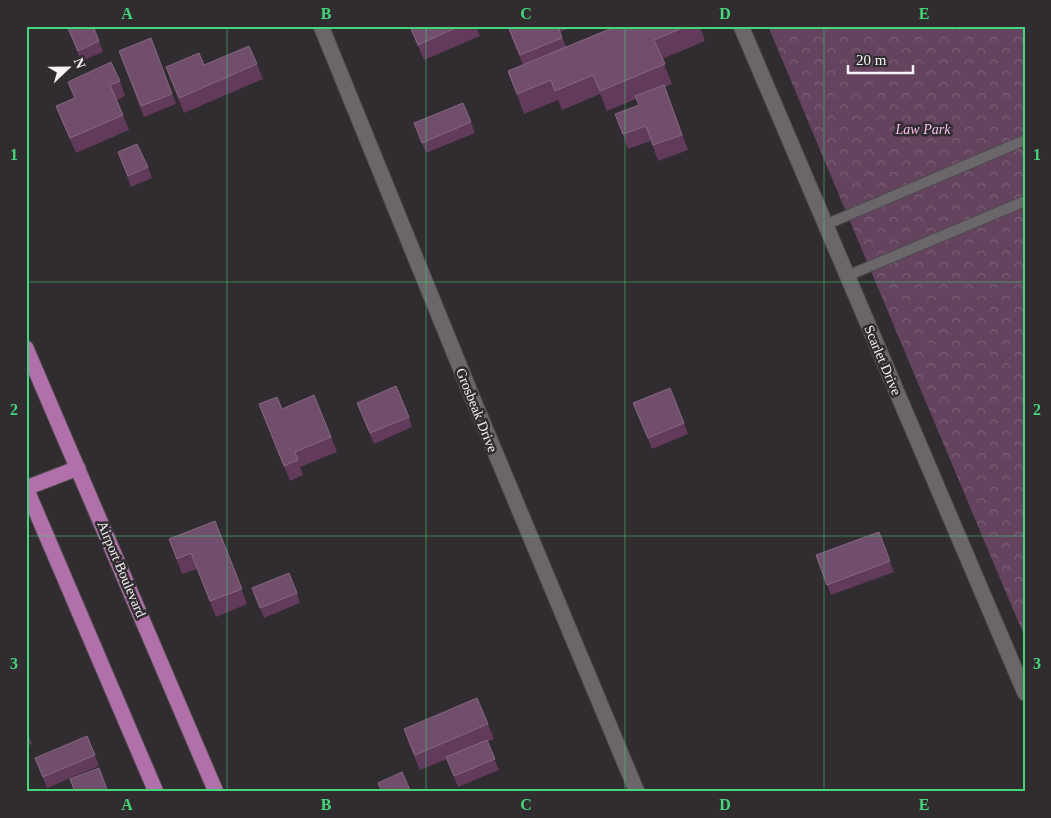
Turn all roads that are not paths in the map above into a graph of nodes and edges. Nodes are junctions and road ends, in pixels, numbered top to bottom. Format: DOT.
graph roads {
  1 [pos="321,26"];
  2 [pos="741,26"];
  3 [pos="1025,140"];
  4 [pos="1025,201"];
  5 [pos="825,224"];
  6 [pos="847,276"];
  7 [pos="26,348"];
  8 [pos="78,468"];
  9 [pos="26,488"];
  10 [pos="1025,693"];
  11 [pos="156,792"];
  12 [pos="216,792"];
  13 [pos="637,792"];
  1 -- 13 [label="street, Grosbeak Drive"];
  2 -- 5 [label="street, Scarlet Drive"];
  3 -- 5 [label="lane"];
  4 -- 6 [label="lane"];
  5 -- 6 [label="street, Scarlet Drive"];
  6 -- 10 [label="street, Scarlet Drive"];
  7 -- 8 [label="main road, Airport Boulevard"];
  8 -- 9 [label="main road"];
  8 -- 12 [label="main road, Airport Boulevard"];
  9 -- 11 [label="main road"];
}
